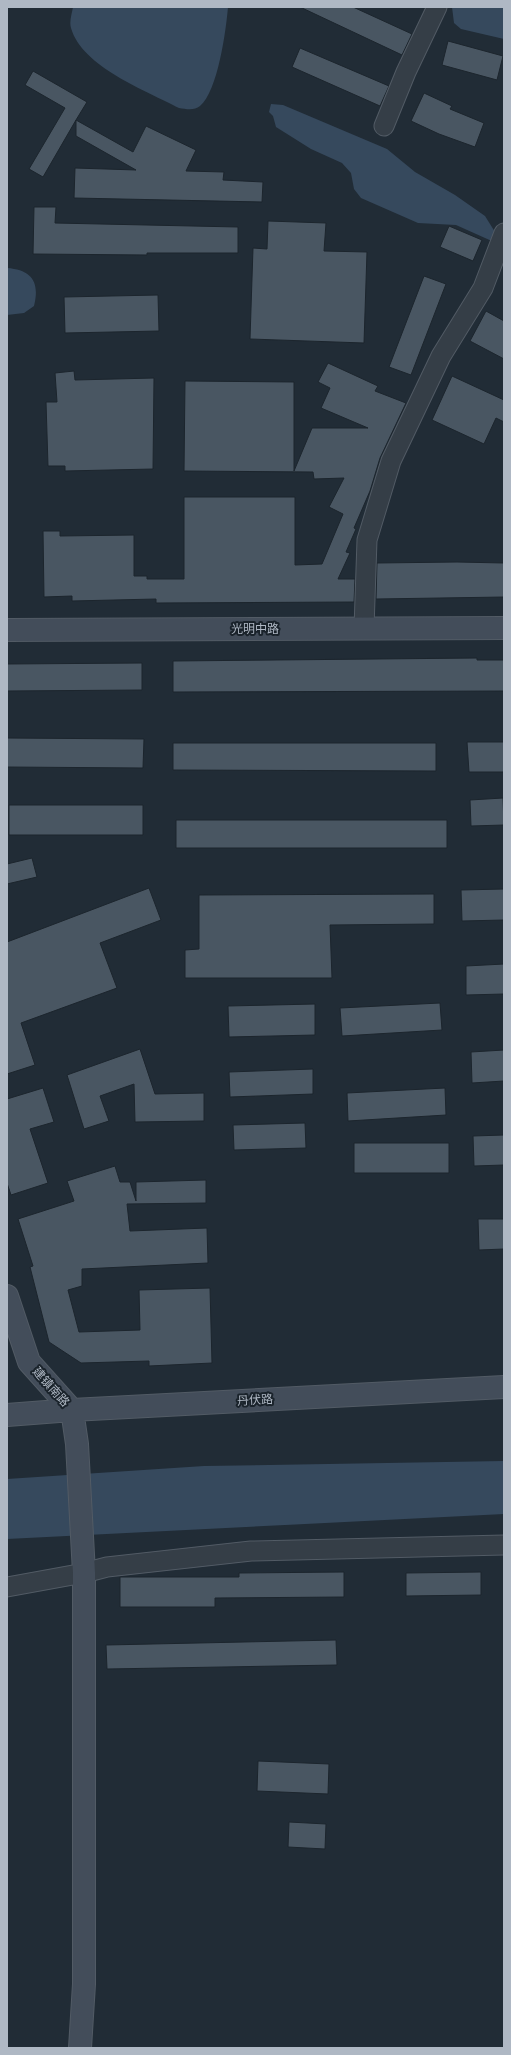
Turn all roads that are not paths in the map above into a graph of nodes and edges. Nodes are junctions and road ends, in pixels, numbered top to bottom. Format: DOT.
graph roads {
  1 [pos="437,7"];
  2 [pos="384,126"];
  3 [pos="504,234"];
  4 [pos="364,628"];
  5 [pos="504,628"];
  6 [pos="7,630"];
  7 [pos="7,1296"];
  8 [pos="504,1387"];
  9 [pos="72,1410"];
  10 [pos="7,1416"];
  11 [pos="504,1545"];
  12 [pos="84,1564"];
  13 [pos="7,1587"];
  14 [pos="80,2048"];
  1 -- 2 [label="street"];
  3 -- 4 [label="street"];
  4 -- 5 [label="street, 光明中路"];
  4 -- 6 [label="street, 光明中路"];
  7 -- 9 [label="street, 建镇南路"];
  8 -- 9 [label="street, 丹伏路"];
  9 -- 10 [label="street, 丹伏路"];
  9 -- 12 [label="street"];
  11 -- 12 [label="street"];
  12 -- 13 [label="street"];
  12 -- 14 [label="street"];
}
